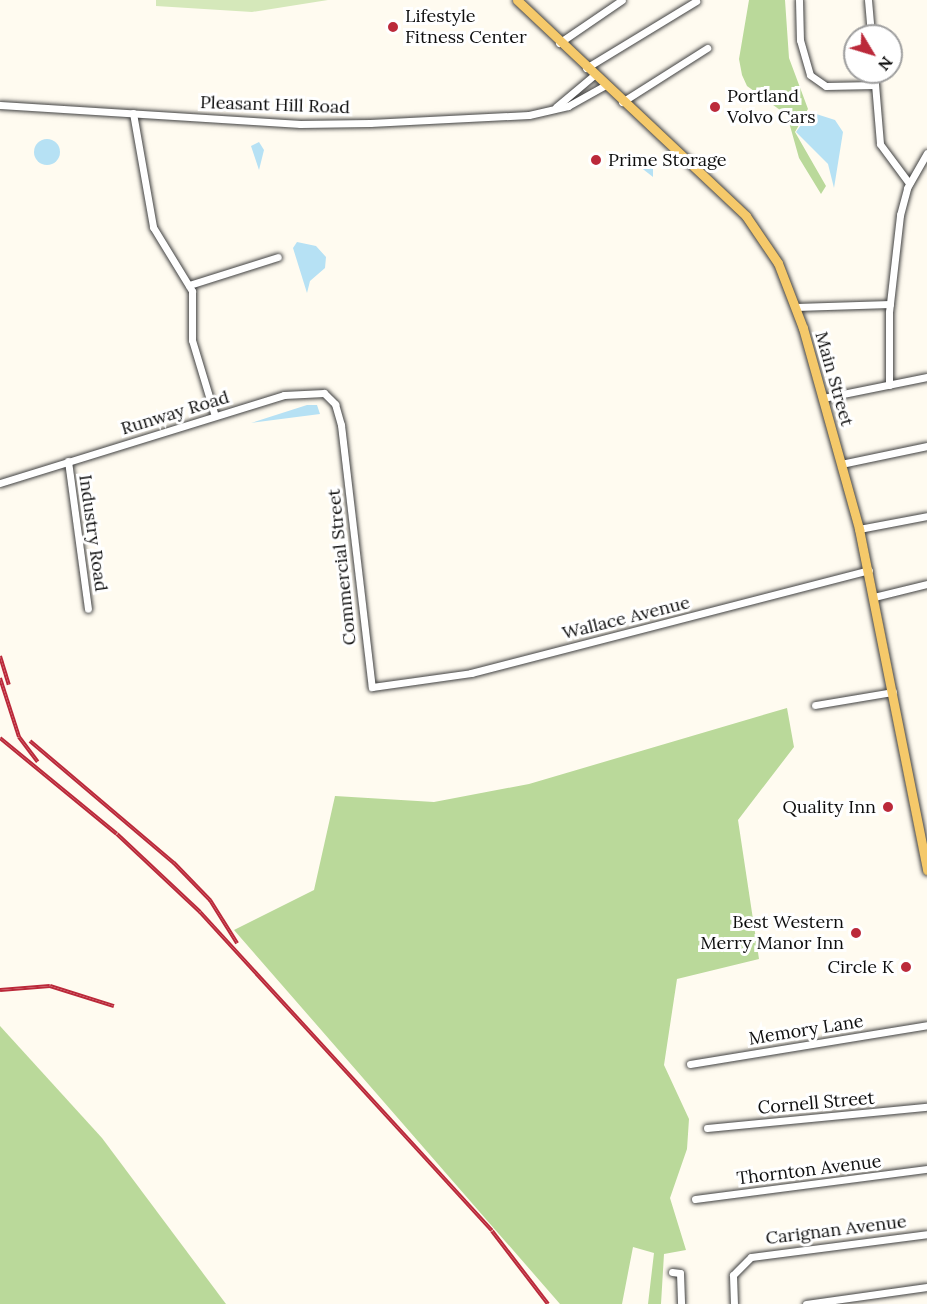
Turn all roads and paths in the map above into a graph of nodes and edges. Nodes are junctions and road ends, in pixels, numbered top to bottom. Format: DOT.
graph roads {
  1 [pos="517,0"];
  2 [pos="622,0"];
  3 [pos="799,0"];
  4 [pos="868,0"];
  5 [pos="696,1"];
  6 [pos="870,24"];
  7 [pos="559,43"];
  8 [pos="707,48"];
  9 [pos="586,68"];
  10 [pos="593,76"];
  11 [pos="875,85"];
  12 [pos="604,86"];
  13 [pos="622,102"];
  14 [pos="0,105"];
  15 [pos="549,111"];
  16 [pos="133,113"];
  17 [pos="926,158"];
  18 [pos="909,183"];
  19 [pos="278,257"];
  20 [pos="189,285"];
  21 [pos="890,304"];
  22 [pos="796,307"];
  23 [pos="927,377"];
  24 [pos="889,385"];
  25 [pos="823,398"];
  26 [pos="214,416"];
  27 [pos="341,425"];
  28 [pos="927,446"];
  29 [pos="68,461"];
  30 [pos="841,464"];
  31 [pos="0,483"];
  32 [pos="927,516"];
  33 [pos="859,529"];
  34 [pos="869,570"];
  35 [pos="927,584"];
  36 [pos="874,597"];
  37 [pos="88,609"];
  38 [pos="390,686"];
  39 [pos="893,692"];
  40 [pos="815,705"];
  41 [pos="927,870"];
  42 [pos="927,1025"];
  43 [pos="690,1064"];
  44 [pos="927,1107"];
  45 [pos="707,1128"];
  46 [pos="927,1169"];
  47 [pos="695,1199"];
  48 [pos="927,1234"];
  49 [pos="672,1272"];
  50 [pos="927,1287"];
  51 [pos="681,1304"];
  52 [pos="734,1304"];
  53 [pos="806,1304"];
  1 -- 7 [label="main road, Main Street"];
  2 -- 7 [label="street"];
  3 -- 11 [label="street"];
  4 -- 6 [label="street"];
  5 -- 9 [label="street"];
  7 -- 9 [label="main road, Main Street"];
  8 -- 13 [label="street"];
  9 -- 10 [label="main road, Main Street"];
  10 -- 12 [label="main road, Main Street"];
  10 -- 15 [label="street"];
  11 -- 18 [label="street"];
  12 -- 13 [label="main road, Main Street"];
  12 -- 15 [label="street, Pleasant Hill Road"];
  13 -- 22 [label="main road, Main Street"];
  14 -- 16 [label="street, Pleasant Hill Road"];
  15 -- 16 [label="street, Pleasant Hill Road"];
  16 -- 20 [label="street"];
  17 -- 18 [label="street"];
  18 -- 21 [label="street"];
  19 -- 20 [label="street"];
  20 -- 26 [label="street"];
  21 -- 22 [label="street"];
  21 -- 24 [label="street"];
  22 -- 25 [label="main road, Main Street"];
  23 -- 24 [label="street"];
  24 -- 25 [label="street"];
  25 -- 30 [label="main road, Main Street"];
  26 -- 27 [label="street, Runway Road"];
  26 -- 29 [label="street, Runway Road"];
  27 -- 38 [label="street, Commercial Street"];
  28 -- 30 [label="street"];
  29 -- 31 [label="street, Runway Road"];
  29 -- 37 [label="street, Industry Road"];
  30 -- 33 [label="main road, Main Street"];
  32 -- 33 [label="street"];
  33 -- 34 [label="main road, Main Street"];
  34 -- 36 [label="main road, Main Street"];
  34 -- 38 [label="street, Wallace Avenue"];
  35 -- 36 [label="street"];
  36 -- 39 [label="main road, Main Street"];
  39 -- 40 [label="street"];
  39 -- 41 [label="main road, Main Street"];
  42 -- 43 [label="street, Memory Lane"];
  44 -- 45 [label="street, Cornell Street"];
  46 -- 47 [label="street, Thornton Avenue"];
  48 -- 52 [label="street, Carignan Avenue"];
  49 -- 51 [label="street"];
  50 -- 53 [label="street"];
}
